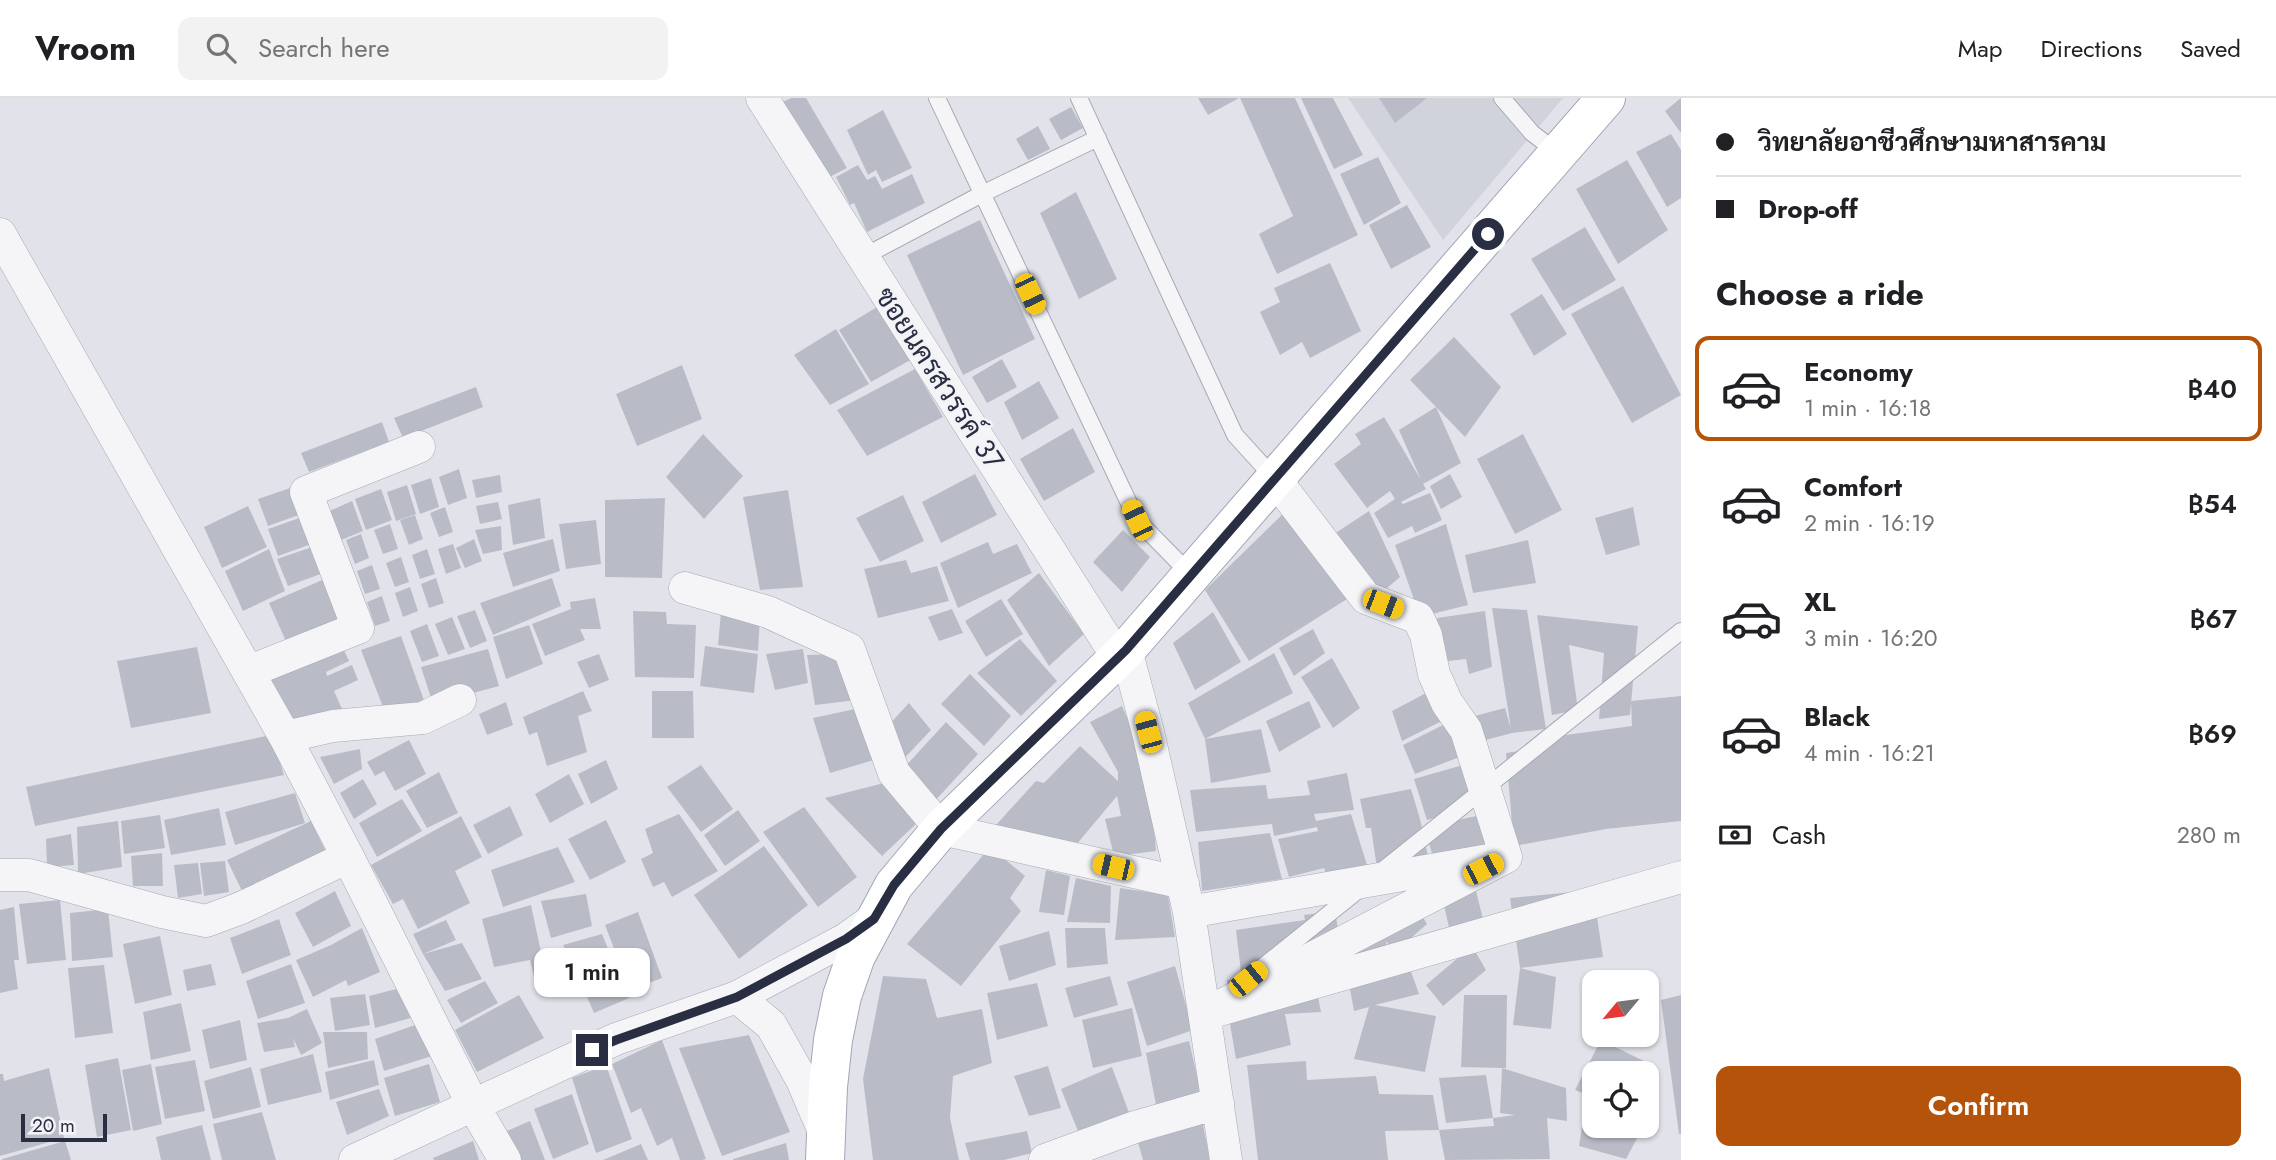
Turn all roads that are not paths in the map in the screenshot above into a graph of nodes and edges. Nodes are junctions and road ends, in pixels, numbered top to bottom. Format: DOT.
graph roads {
  1 [pos="762,98"];
  2 [pos="937,98"];
  3 [pos="1079,98"];
  4 [pos="1502,98"];
  5 [pos="1606,98"];
  6 [pos="1098,138"];
  7 [pos="1558,153"];
  8 [pos="982,194"];
  9 [pos="0,234"];
  10 [pos="863,257"];
  11 [pos="419,447"];
  12 [pos="1275,479"];
  13 [pos="1192,575"];
  14 [pos="685,588"];
  15 [pos="1681,631"];
  16 [pos="1122,654"];
  17 [pos="248,673"];
  18 [pos="460,700"];
  19 [pos="285,737"];
  20 [pos="941,829"];
  21 [pos="348,857"];
  22 [pos="1506,857"];
  23 [pos="0,875"];
  24 [pos="1681,877"];
  25 [pos="1186,898"];
  26 [pos="874,919"];
  27 [pos="737,997"];
  28 [pos="1205,1013"];
  29 [pos="1218,1103"];
  30 [pos="473,1105"];
  31 [pos="826,1148"];
  32 [pos="355,1160"];
  33 [pos="505,1160"];
  34 [pos="1045,1160"];
  35 [pos="1226,1160"];
  1 -- 10 [label="street, ซอยนครสวรรค์ 37"];
  2 -- 8 [label="lane"];
  3 -- 6 [label="lane"];
  4 -- 7 [label="lane"];
  5 -- 7 [label="main road"];
  6 -- 8 [label="lane"];
  6 -- 12 [label="lane"];
  7 -- 12 [label="main road"];
  8 -- 10 [label="lane"];
  8 -- 13 [label="lane"];
  9 -- 17 [label="street"];
  10 -- 16 [label="street, ซอยนครสวรรค์ 37"];
  11 -- 17 [label="street"];
  12 -- 13 [label="main road"];
  12 -- 22 [label="street"];
  13 -- 16 [label="main road"];
  14 -- 20 [label="street"];
  15 -- 28 [label="lane"];
  16 -- 20 [label="main road"];
  16 -- 25 [label="street, ซอยนครสวรรค์ 37"];
  17 -- 19 [label="street"];
  18 -- 19 [label="street"];
  19 -- 21 [label="street"];
  20 -- 25 [label="street"];
  20 -- 26 [label="main road"];
  21 -- 23 [label="street"];
  21 -- 30 [label="street"];
  22 -- 25 [label="street"];
  22 -- 28 [label="street"];
  24 -- 28 [label="street"];
  25 -- 28 [label="street, ซอยนครสวรรค์ 37"];
  26 -- 27 [label="street"];
  26 -- 31 [label="main road"];
  27 -- 30 [label="street"];
  27 -- 31 [label="street"];
  28 -- 29 [label="street, ซอยนครสวรรค์ 37"];
  29 -- 34 [label="street"];
  29 -- 35 [label="street, ซอยนครสวรรค์ 37"];
  30 -- 32 [label="street"];
  30 -- 33 [label="street"];
}
